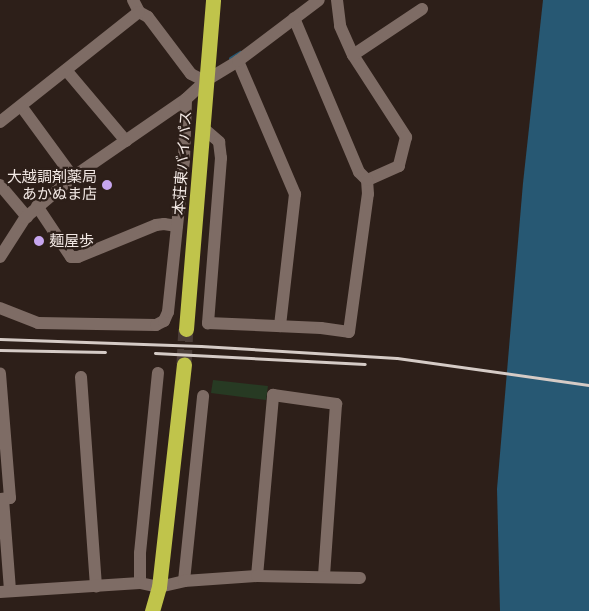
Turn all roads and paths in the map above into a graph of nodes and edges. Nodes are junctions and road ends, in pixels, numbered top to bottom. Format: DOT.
graph roads {
  1 [pos="133,0"];
  2 [pos="213,0"];
  3 [pos="319,0"];
  4 [pos="337,0"];
  5 [pos="422,9"];
  6 [pos="139,12"];
  7 [pos="294,18"];
  8 [pos="353,55"];
  9 [pos="238,61"];
  10 [pos="66,70"];
  11 [pos="205,81"];
  12 [pos="186,99"];
  13 [pos="21,106"];
  14 [pos="0,122"];
  15 [pos="202,127"];
  16 [pos="126,141"];
  17 [pos="73,177"];
  18 [pos="368,180"];
  19 [pos="0,185"];
  20 [pos="37,206"];
  21 [pos="27,217"];
  22 [pos="177,226"];
  23 [pos="0,257"];
  24 [pos="0,308"];
  25 [pos="280,326"];
  26 [pos="186,329"];
  27 [pos="184,364"];
  28 [pos="0,373"];
  29 [pos="158,373"];
  30 [pos="81,377"];
  31 [pos="203,396"];
  32 [pos="1,499"];
  33 [pos="257,576"];
  34 [pos="324,576"];
  35 [pos="360,578"];
  36 [pos="184,582"];
  37 [pos="140,583"];
  38 [pos="96,586"];
  39 [pos="159,587"];
  40 [pos="5,591"];
  41 [pos="152,611"];
  1 -- 6 [label="street"];
  2 -- 11 [label="highway, 本荘東バイパス"];
  3 -- 7 [label="street"];
  4 -- 8 [label="street"];
  5 -- 8 [label="street"];
  6 -- 10 [label="street"];
  6 -- 11 [label="street"];
  7 -- 9 [label="street"];
  7 -- 18 [label="street"];
  8 -- 18 [label="street"];
  9 -- 11 [label="street"];
  9 -- 25 [label="street"];
  10 -- 13 [label="street"];
  10 -- 16 [label="street"];
  11 -- 12 [label="street"];
  11 -- 15 [label="highway, 本荘東バイパス"];
  12 -- 16 [label="street"];
  12 -- 22 [label="street"];
  13 -- 14 [label="street"];
  13 -- 17 [label="street"];
  15 -- 25 [label="street"];
  15 -- 26 [label="highway, 本荘東バイパス"];
  16 -- 17 [label="street"];
  17 -- 20 [label="street"];
  18 -- 25 [label="street"];
  19 -- 21 [label="street"];
  20 -- 21 [label="street"];
  20 -- 22 [label="street"];
  21 -- 23 [label="street"];
  22 -- 24 [label="street"];
  27 -- 39 [label="highway"];
  28 -- 32 [label="street"];
  29 -- 37 [label="street"];
  30 -- 38 [label="street"];
  31 -- 36 [label="street"];
  32 -- 40 [label="street"];
  33 -- 34 [label="street"];
  33 -- 34 [label="street"];
  33 -- 36 [label="street"];
  34 -- 35 [label="street"];
  36 -- 39 [label="street"];
  37 -- 38 [label="street"];
  37 -- 39 [label="street"];
  38 -- 40 [label="street"];
  39 -- 41 [label="highway"];
}
